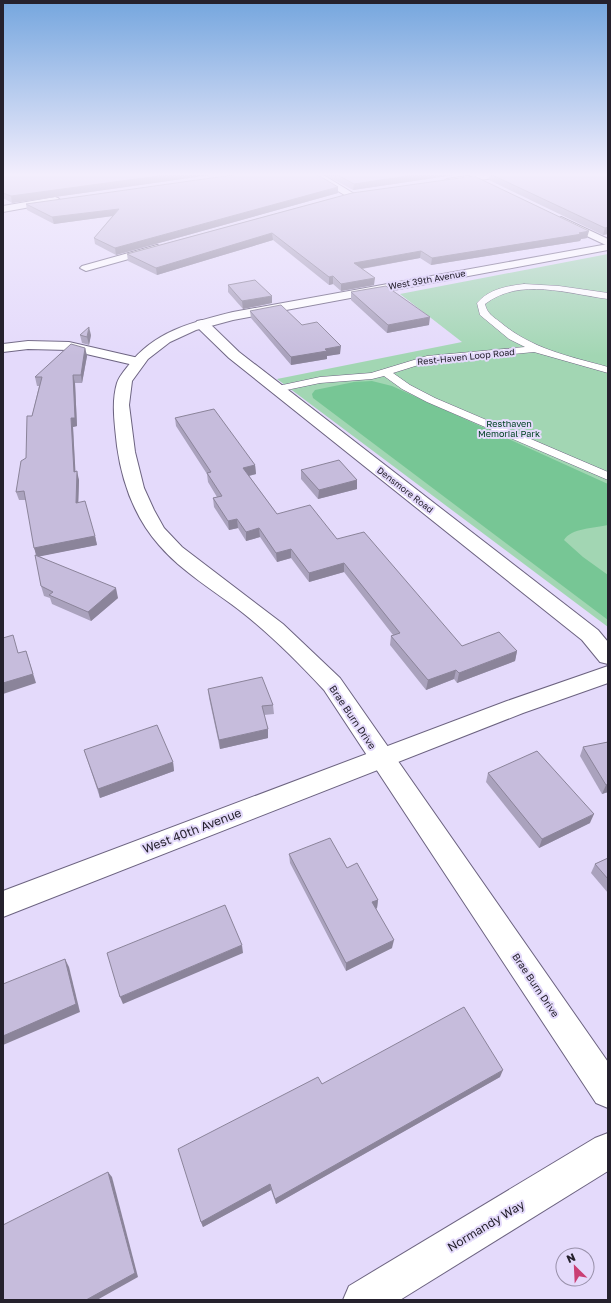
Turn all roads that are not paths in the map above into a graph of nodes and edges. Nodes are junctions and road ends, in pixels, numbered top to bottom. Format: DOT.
graph roads {
  1 [pos="589,234"];
  2 [pos="608,243"];
  3 [pos="170,244"];
  4 [pos="608,247"];
  5 [pos="86,268"];
  6 [pos="608,296"];
  7 [pos="202,324"];
  8 [pos="500,329"];
  9 [pos="3,348"];
  10 [pos="539,350"];
  11 [pos="475,355"];
  12 [pos="138,362"];
  13 [pos="608,370"];
  14 [pos="385,372"];
  15 [pos="277,389"];
  16 [pos="608,476"];
  17 [pos="608,656"];
  18 [pos="608,674"];
  19 [pos="382,758"];
  20 [pos="3,904"];
  21 [pos="608,1091"];
  22 [pos="608,1151"];
  23 [pos="363,1300"];
  1 -- 2 [label="street"];
  3 -- 5 [label="street"];
  4 -- 7 [label="street, West 39th Avenue"];
  6 -- 8 [label="lane"];
  7 -- 12 [label="street, West 39th Avenue"];
  7 -- 15 [label="street, Densmore Road"];
  8 -- 10 [label="lane"];
  8 -- 11 [label="lane"];
  9 -- 12 [label="street"];
  10 -- 11 [label="lane, Rest-Haven Loop Road"];
  10 -- 13 [label="lane, Rest-Haven Loop Road"];
  11 -- 14 [label="lane, Rest-Haven Loop Road"];
  12 -- 19 [label="street, Brae Burn Drive"];
  14 -- 15 [label="lane, Rest-Haven Loop Road"];
  14 -- 16 [label="lane"];
  15 -- 17 [label="street, Densmore Road"];
  18 -- 19 [label="street"];
  19 -- 20 [label="street, West 40th Avenue"];
  19 -- 21 [label="street, Brae Burn Drive"];
  22 -- 23 [label="street, Normandy Way"];
}
